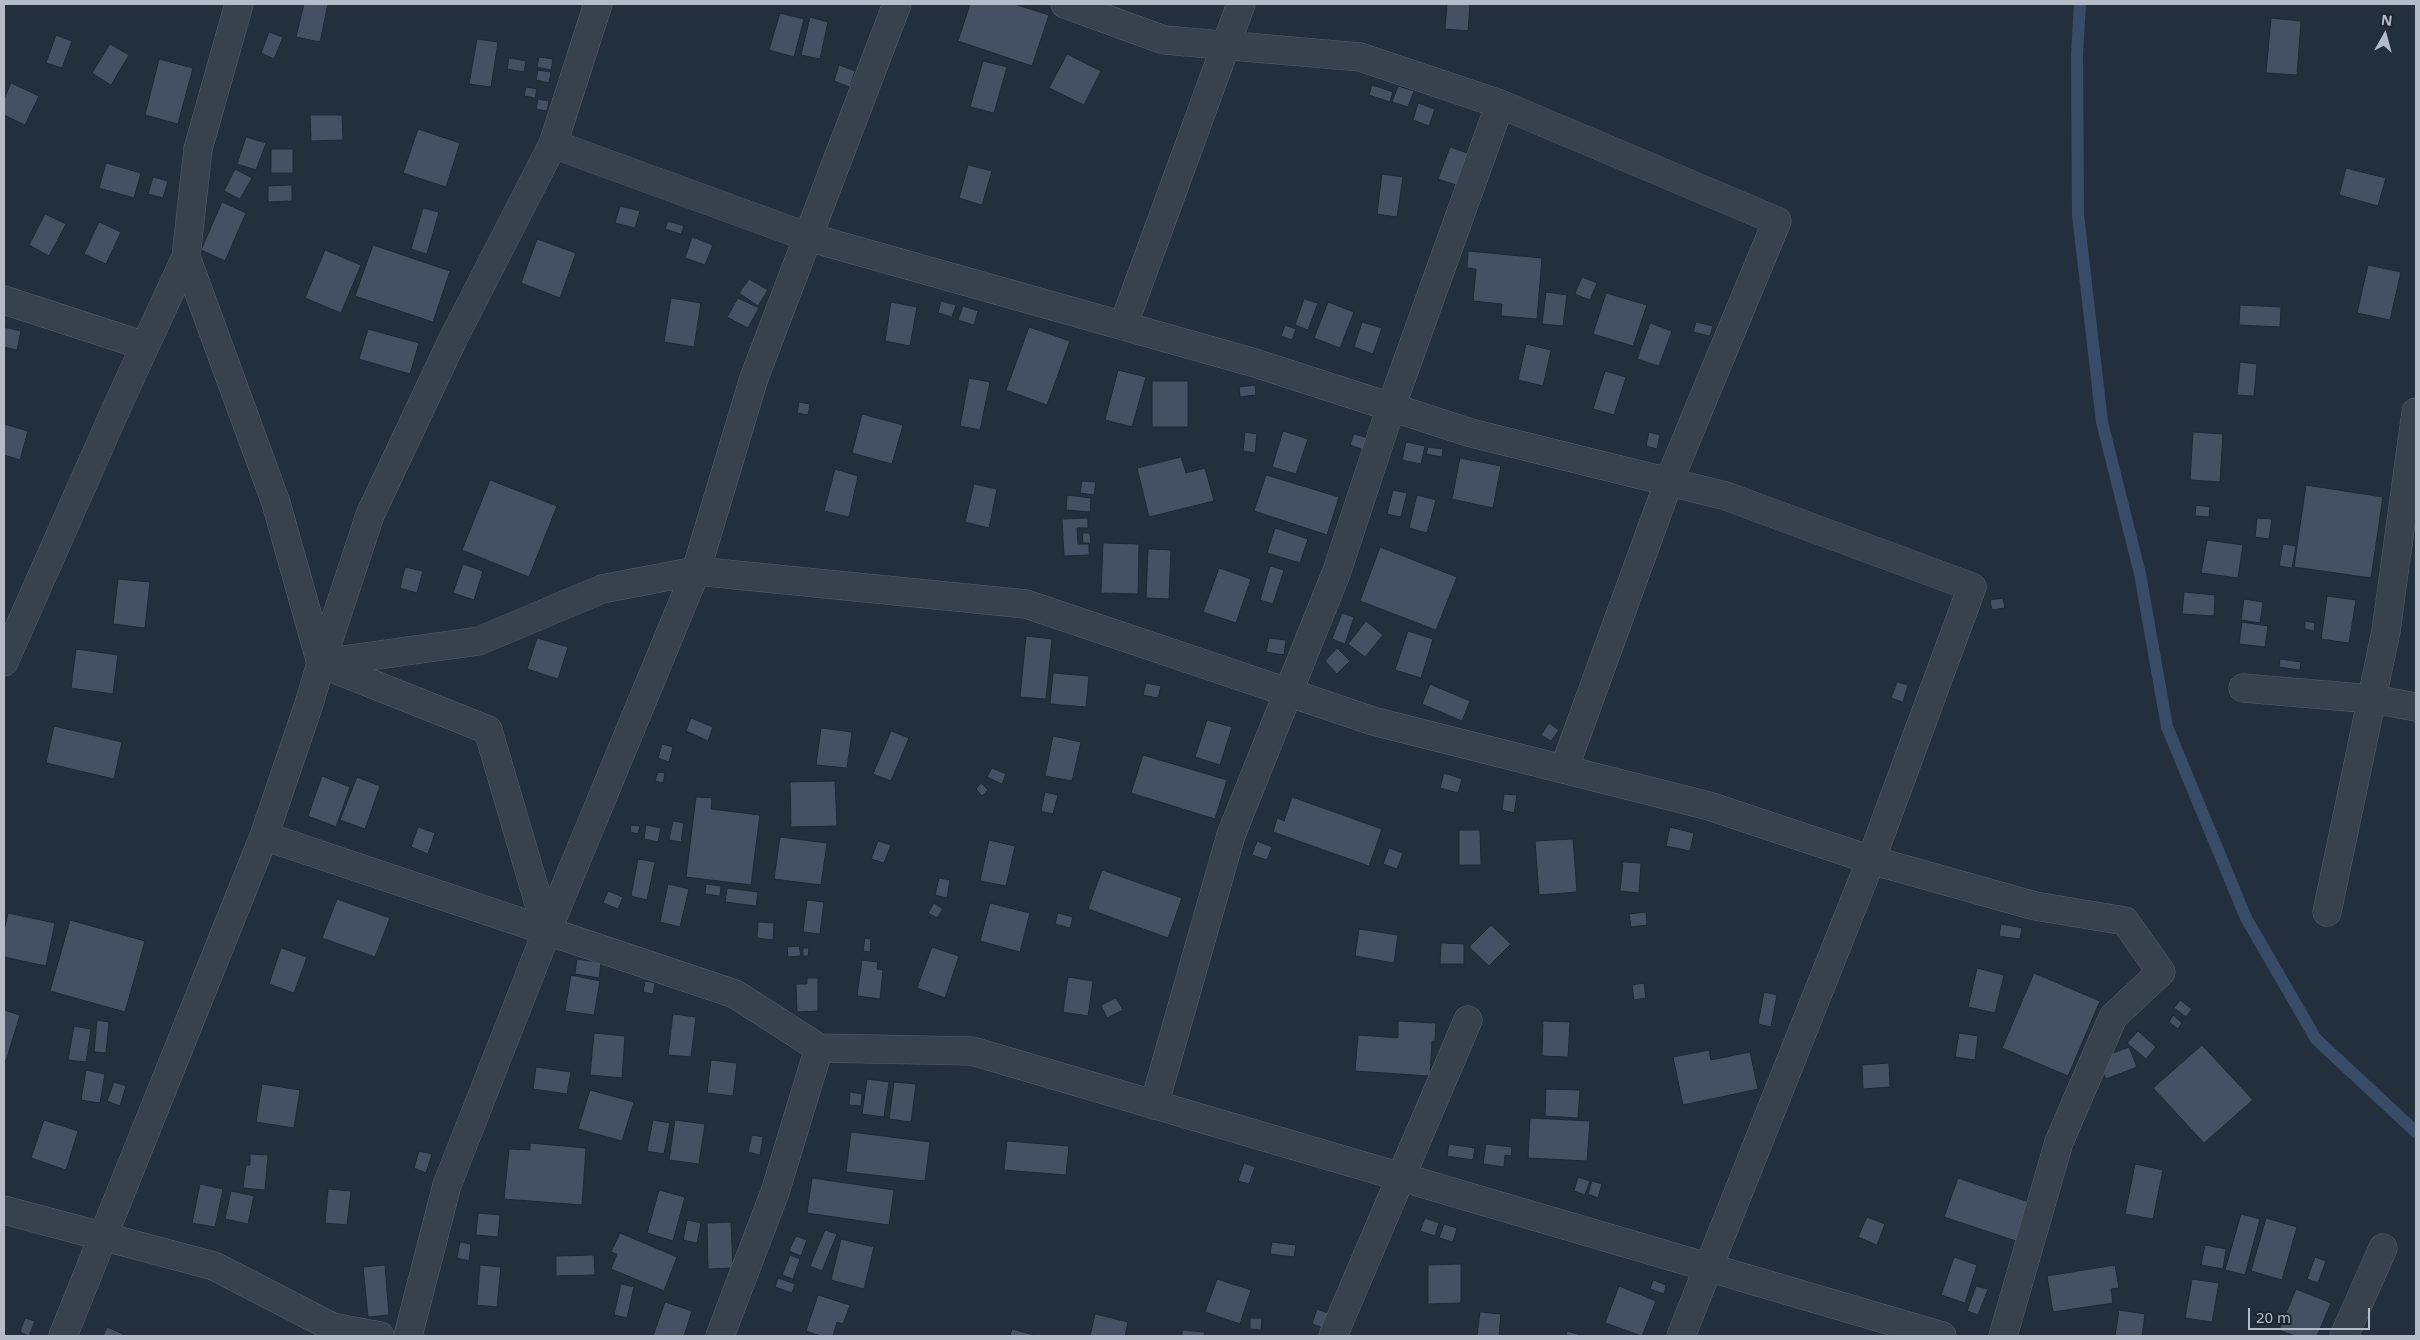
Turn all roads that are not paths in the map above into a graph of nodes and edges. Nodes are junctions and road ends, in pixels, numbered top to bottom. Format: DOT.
graph roads {
  1 [pos="239,4"];
  2 [pos="598,4"];
  3 [pos="897,4"];
  4 [pos="1065,4"];
  5 [pos="1241,4"];
  6 [pos="1227,45"];
  7 [pos="1500,104"];
  8 [pos="553,144"];
  9 [pos="808,237"];
  10 [pos="186,257"];
  11 [pos="4,300"];
  12 [pos="1123,326"];
  13 [pos="145,346"];
  14 [pos="1391,407"];
  15 [pos="2416,412"];
  16 [pos="1669,481"];
  17 [pos="696,571"];
  18 [pos="4,662"];
  19 [pos="321,664"];
  20 [pos="2243,688"];
  21 [pos="1288,692"];
  22 [pos="2372,699"];
  23 [pos="2416,707"];
  24 [pos="1564,769"];
  25 [pos="264,836"];
  26 [pos="1871,860"];
  27 [pos="2327,912"];
  28 [pos="547,931"];
  29 [pos="1468,1020"];
  30 [pos="819,1048"];
  31 [pos="1154,1106"];
  32 [pos="1402,1177"];
  33 [pos="4,1210"];
  34 [pos="104,1237"];
  35 [pos="2384,1248"];
  36 [pos="1708,1268"];
  37 [pos="63,1336"];
  38 [pos="380,1336"];
  39 [pos="408,1336"];
  40 [pos="720,1336"];
  41 [pos="1333,1336"];
  42 [pos="1681,1336"];
  43 [pos="1942,1336"];
  44 [pos="2003,1336"];
  45 [pos="2344,1336"];
  1 -- 10 [label="street"];
  2 -- 8 [label="street"];
  3 -- 9 [label="street"];
  4 -- 6 [label="street"];
  5 -- 6 [label="street"];
  6 -- 7 [label="street"];
  6 -- 12 [label="street"];
  7 -- 14 [label="street"];
  7 -- 16 [label="street"];
  8 -- 9 [label="street"];
  8 -- 19 [label="street"];
  9 -- 12 [label="street"];
  9 -- 17 [label="street"];
  10 -- 13 [label="street"];
  10 -- 19 [label="street"];
  11 -- 13 [label="street"];
  12 -- 14 [label="street"];
  13 -- 18 [label="street"];
  14 -- 16 [label="street"];
  14 -- 21 [label="street"];
  15 -- 22 [label="street"];
  16 -- 24 [label="street"];
  16 -- 26 [label="street"];
  17 -- 19 [label="street"];
  17 -- 21 [label="street"];
  17 -- 28 [label="street"];
  19 -- 25 [label="street"];
  19 -- 28 [label="street"];
  20 -- 22 [label="street"];
  21 -- 24 [label="street"];
  21 -- 31 [label="street"];
  22 -- 23 [label="street"];
  22 -- 27 [label="street"];
  24 -- 26 [label="street"];
  25 -- 28 [label="street"];
  25 -- 34 [label="street"];
  26 -- 36 [label="street"];
  26 -- 44 [label="street"];
  28 -- 30 [label="street"];
  28 -- 39 [label="street"];
  29 -- 32 [label="street"];
  30 -- 31 [label="street"];
  30 -- 40 [label="street"];
  31 -- 32 [label="street"];
  32 -- 36 [label="street"];
  32 -- 41 [label="street"];
  33 -- 34 [label="street"];
  34 -- 37 [label="street"];
  34 -- 38 [label="street"];
  35 -- 45 [label="street"];
  36 -- 42 [label="street"];
  36 -- 43 [label="street"];
}
